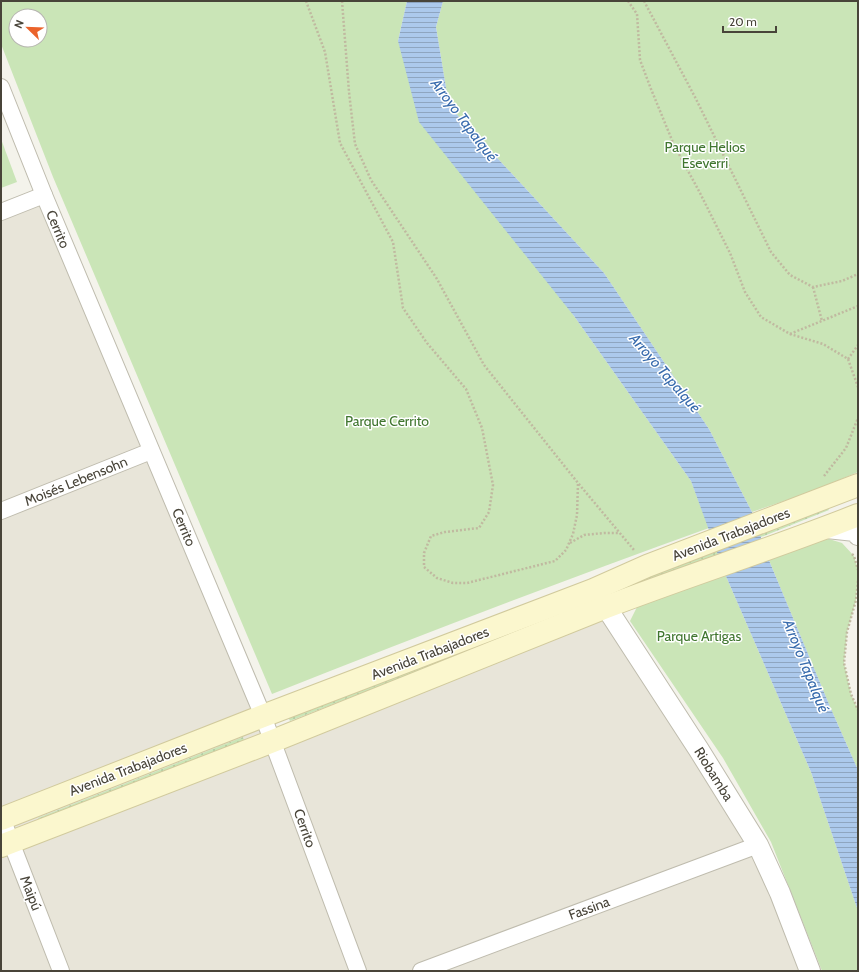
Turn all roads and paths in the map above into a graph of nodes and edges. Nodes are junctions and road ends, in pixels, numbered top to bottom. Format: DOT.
graph roads {
  1 [pos="306,1"];
  2 [pos="342,1"];
  3 [pos="628,1"];
  4 [pos="644,1"];
  5 [pos="1,87"];
  6 [pos="44,195"];
  7 [pos="1,212"];
  8 [pos="858,274"];
  9 [pos="813,286"];
  10 [pos="858,306"];
  11 [pos="822,321"];
  12 [pos="790,334"];
  13 [pos="858,345"];
  14 [pos="848,359"];
  15 [pos="858,387"];
  16 [pos="858,418"];
  17 [pos="151,450"];
  18 [pos="823,478"];
  19 [pos="578,483"];
  20 [pos="858,485"];
  21 [pos="1,510"];
  22 [pos="858,515"];
  23 [pos="820,530"];
  24 [pos="619,533"];
  25 [pos="858,535"];
  26 [pos="569,543"];
  27 [pos="642,560"];
  28 [pos="858,581"];
  29 [pos="599,598"];
  30 [pos="858,710"];
  31 [pos="263,716"];
  32 [pos="273,741"];
  33 [pos="2,818"];
  34 [pos="6,844"];
  35 [pos="758,845"];
  36 [pos="61,971"];
  37 [pos="358,971"];
  38 [pos="420,971"];
  39 [pos="810,971"];
  1 -- 26 [label="path"];
  2 -- 19 [label="path"];
  3 -- 12 [label="path"];
  4 -- 9 [label="path"];
  5 -- 6 [label="street, Cerrito"];
  6 -- 7 [label="street"];
  6 -- 17 [label="street, Cerrito"];
  8 -- 9 [label="path"];
  9 -- 11 [label="path"];
  10 -- 11 [label="path"];
  11 -- 12 [label="path"];
  12 -- 14 [label="path"];
  13 -- 14 [label="path"];
  14 -- 15 [label="path"];
  16 -- 18 [label="path"];
  17 -- 21 [label="street, Moisés Lebensohn"];
  17 -- 31 [label="street, Cerrito"];
  19 -- 24 [label="path"];
  19 -- 26 [label="path"];
  20 -- 27 [label="main road, Avenida Trabajadores"];
  22 -- 23 [label="main road, Avenida Trabajadores"];
  23 -- 25 [label="street"];
  23 -- 29 [label="main road, Avenida Trabajadores"];
  24 -- 26 [label="path"];
  24 -- 27 [label="path"];
  27 -- 29 [label="main road, Avenida Trabajadores"];
  28 -- 30 [label="path"];
  29 -- 31 [label="main road, Avenida Trabajadores"];
  29 -- 32 [label="main road, Avenida Trabajadores"];
  29 -- 35 [label="street, Riobamba"];
  31 -- 32 [label="street, Cerrito"];
  31 -- 33 [label="main road, Avenida Trabajadores"];
  32 -- 34 [label="main road, Avenida Trabajadores"];
  32 -- 37 [label="street, Cerrito"];
  33 -- 34 [label="street, Maipú"];
  34 -- 36 [label="street, Maipú"];
  35 -- 38 [label="street, Fassina"];
  35 -- 39 [label="street, Riobamba"];
}
